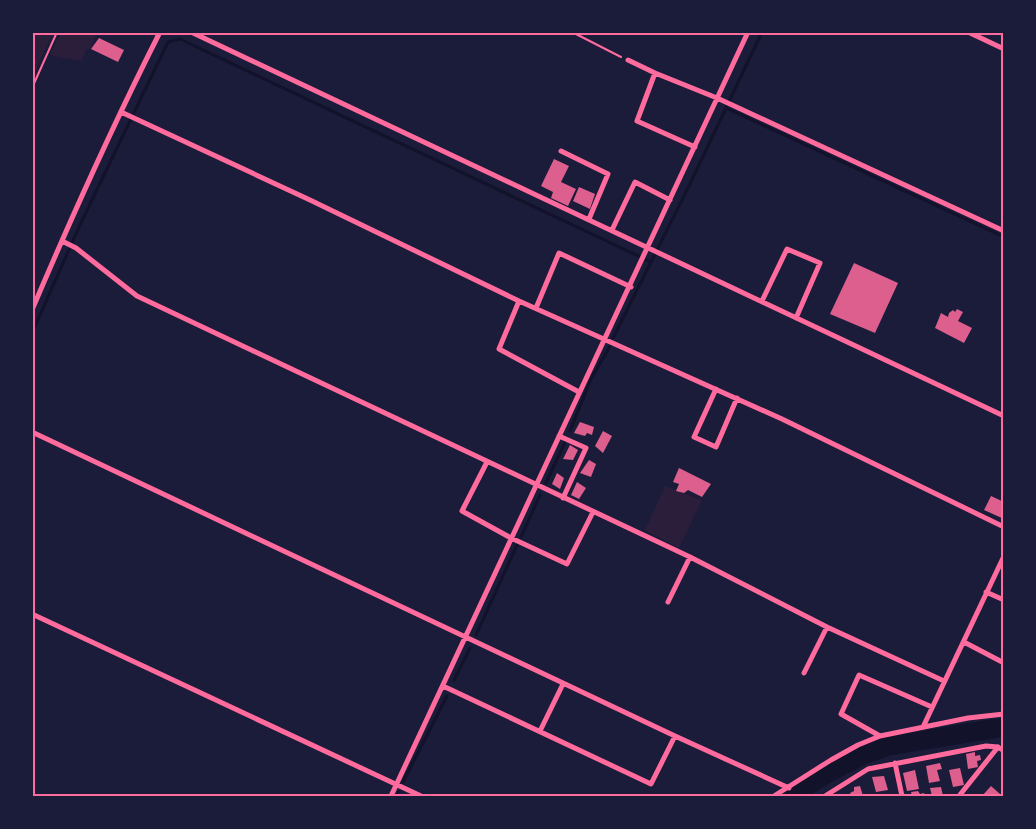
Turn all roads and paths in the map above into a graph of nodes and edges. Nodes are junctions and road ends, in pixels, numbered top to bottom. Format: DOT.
graph roads {
  1 [pos="57,32"];
  2 [pos="160,32"];
  3 [pos="192,32"];
  4 [pos="572,32"];
  5 [pos="748,32"];
  6 [pos="968,32"];
  7 [pos="1004,49"];
  8 [pos="628,60"];
  9 [pos="655,73"];
  10 [pos="32,88"];
  11 [pos="720,99"];
  12 [pos="122,112"];
  13 [pos="695,146"];
  14 [pos="560,151"];
  15 [pos="670,200"];
  16 [pos="589,219"];
  17 [pos="612,230"];
  18 [pos="1004,231"];
  19 [pos="63,242"];
  20 [pos="649,249"];
  21 [pos="631,287"];
  22 [pos="519,301"];
  23 [pos="762,302"];
  24 [pos="536,308"];
  25 [pos="32,310"];
  26 [pos="796,318"];
  27 [pos="604,338"];
  28 [pos="716,389"];
  29 [pos="579,392"];
  30 [pos="737,398"];
  31 [pos="1004,416"];
  32 [pos="32,432"];
  33 [pos="559,436"];
  34 [pos="487,462"];
  35 [pos="536,485"];
  36 [pos="562,498"];
  37 [pos="593,512"];
  38 [pos="1004,527"];
  39 [pos="511,538"];
  40 [pos="1004,556"];
  41 [pos="690,558"];
  42 [pos="986,592"];
  43 [pos="1004,600"];
  44 [pos="668,602"];
  45 [pos="32,614"];
  46 [pos="827,627"];
  47 [pos="467,637"];
  48 [pos="964,642"];
  49 [pos="1004,663"];
  50 [pos="804,673"];
  51 [pos="944,681"];
  52 [pos="563,684"];
  53 [pos="443,686"];
  54 [pos="932,707"];
  55 [pos="1004,714"];
  56 [pos="923,727"];
  57 [pos="540,731"];
  58 [pos="675,736"];
  59 [pos="880,736"];
  60 [pos="998,747"];
  61 [pos="1004,751"];
  62 [pos="895,763"];
  63 [pos="396,785"];
  64 [pos="789,788"];
  65 [pos="838,789"];
  66 [pos="390,796"];
  67 [pos="421,796"];
  68 [pos="774,796"];
  69 [pos="825,796"];
  70 [pos="840,796"];
  71 [pos="902,796"];
  72 [pos="959,796"];
  1 -- 10 [label="path"];
  2 -- 12 [label="street"];
  3 -- 16 [label="street"];
  4 -- 8 [label="path"];
  5 -- 11 [label="street"];
  6 -- 7 [label="street"];
  8 -- 9 [label="street"];
  9 -- 11 [label="street"];
  9 -- 13 [label="street"];
  11 -- 13 [label="street"];
  11 -- 18 [label="street"];
  12 -- 19 [label="street"];
  12 -- 22 [label="street"];
  13 -- 15 [label="street"];
  14 -- 16 [label="street"];
  15 -- 17 [label="street"];
  15 -- 20 [label="street"];
  16 -- 17 [label="street"];
  17 -- 20 [label="street"];
  19 -- 25 [label="street"];
  19 -- 34 [label="street"];
  20 -- 21 [label="street"];
  20 -- 23 [label="street"];
  21 -- 24 [label="street"];
  21 -- 27 [label="street"];
  22 -- 24 [label="street"];
  22 -- 29 [label="street"];
  23 -- 26 [label="street"];
  23 -- 26 [label="street"];
  24 -- 27 [label="street"];
  26 -- 31 [label="street"];
  27 -- 28 [label="street"];
  27 -- 29 [label="street"];
  28 -- 30 [label="street"];
  28 -- 30 [label="street"];
  29 -- 33 [label="street"];
  30 -- 38 [label="street"];
  32 -- 47 [label="street"];
  33 -- 35 [label="street"];
  33 -- 36 [label="street"];
  34 -- 35 [label="street"];
  34 -- 39 [label="street"];
  35 -- 36 [label="street"];
  35 -- 39 [label="street"];
  36 -- 37 [label="street"];
  37 -- 39 [label="street"];
  37 -- 41 [label="street"];
  39 -- 47 [label="street"];
  40 -- 42 [label="street"];
  41 -- 44 [label="street"];
  41 -- 46 [label="street"];
  42 -- 43 [label="street"];
  42 -- 48 [label="street"];
  45 -- 63 [label="street"];
  46 -- 50 [label="street"];
  46 -- 51 [label="street"];
  47 -- 52 [label="street"];
  47 -- 53 [label="street"];
  48 -- 49 [label="street"];
  48 -- 51 [label="street"];
  51 -- 54 [label="street"];
  52 -- 57 [label="street"];
  52 -- 58 [label="street"];
  53 -- 57 [label="street"];
  53 -- 63 [label="street"];
  54 -- 56 [label="street"];
  54 -- 59 [label="street"];
  55 -- 56 [label="street"];
  56 -- 59 [label="street"];
  57 -- 58 [label="street"];
  58 -- 64 [label="street"];
  59 -- 64 [label="street"];
  60 -- 61 [label="street"];
  60 -- 62 [label="street"];
  60 -- 72 [label="street"];
  62 -- 65 [label="street"];
  62 -- 71 [label="street"];
  63 -- 66 [label="street"];
  63 -- 67 [label="street"];
  64 -- 68 [label="street"];
  65 -- 69 [label="street"];
  65 -- 70 [label="street"];
}
